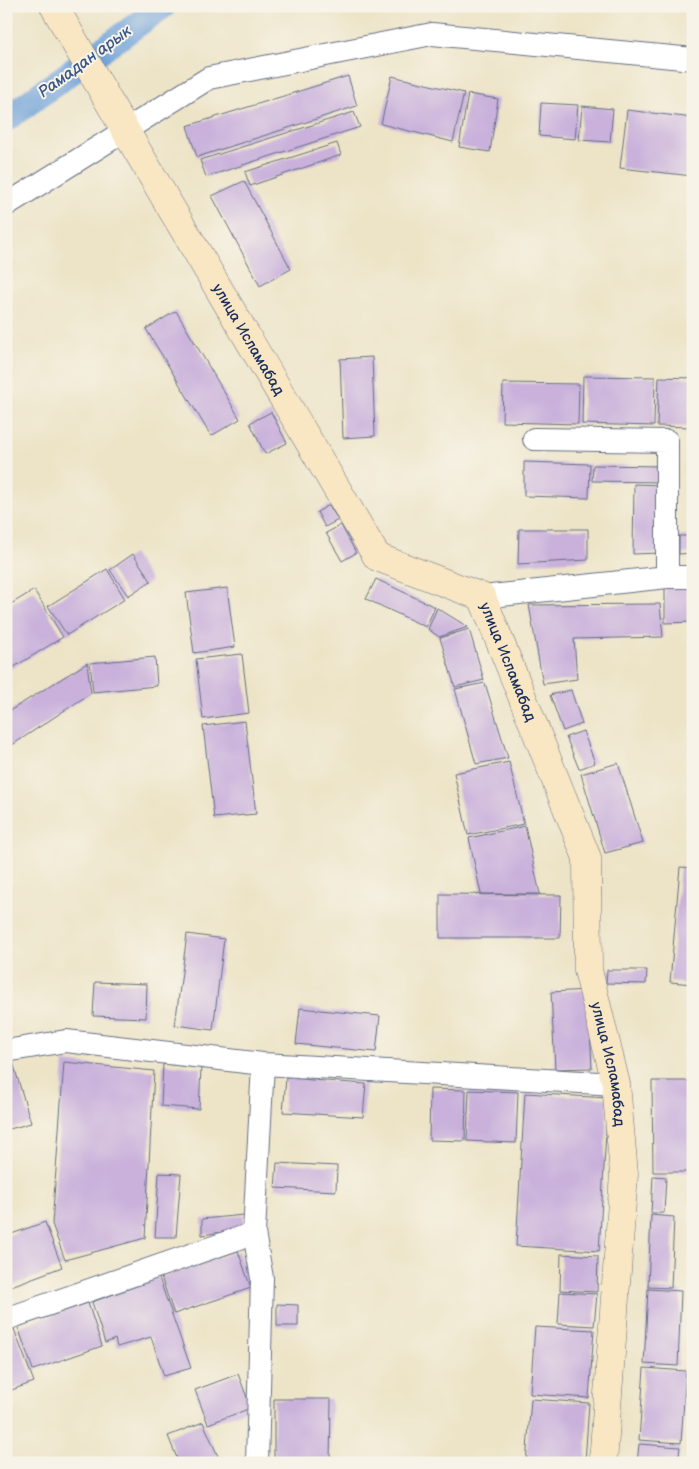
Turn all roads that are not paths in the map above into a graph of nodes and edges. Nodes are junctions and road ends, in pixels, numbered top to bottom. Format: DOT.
graph roads {
  1 [pos="57,11"];
  2 [pos="693,59"];
  3 [pos="120,121"];
  4 [pos="6,205"];
  5 [pos="534,439"];
  6 [pos="693,576"];
  7 [pos="667,577"];
  8 [pos="482,597"];
  9 [pos="6,1051"];
  10 [pos="263,1064"];
  11 [pos="616,1084"];
  12 [pos="254,1233"];
  13 [pos="6,1319"];
  14 [pos="257,1463"];
  15 [pos="603,1463"];
  1 -- 3 [label="street, улица Исламабад"];
  2 -- 3 [label="street"];
  3 -- 4 [label="street"];
  3 -- 8 [label="street, улица Исламабад"];
  5 -- 7 [label="street"];
  6 -- 7 [label="street"];
  7 -- 8 [label="street"];
  8 -- 11 [label="street, улица Исламабад"];
  9 -- 10 [label="street"];
  10 -- 11 [label="street"];
  10 -- 12 [label="street"];
  11 -- 15 [label="street, улица Исламабад"];
  12 -- 13 [label="street"];
  12 -- 14 [label="street"];
}
